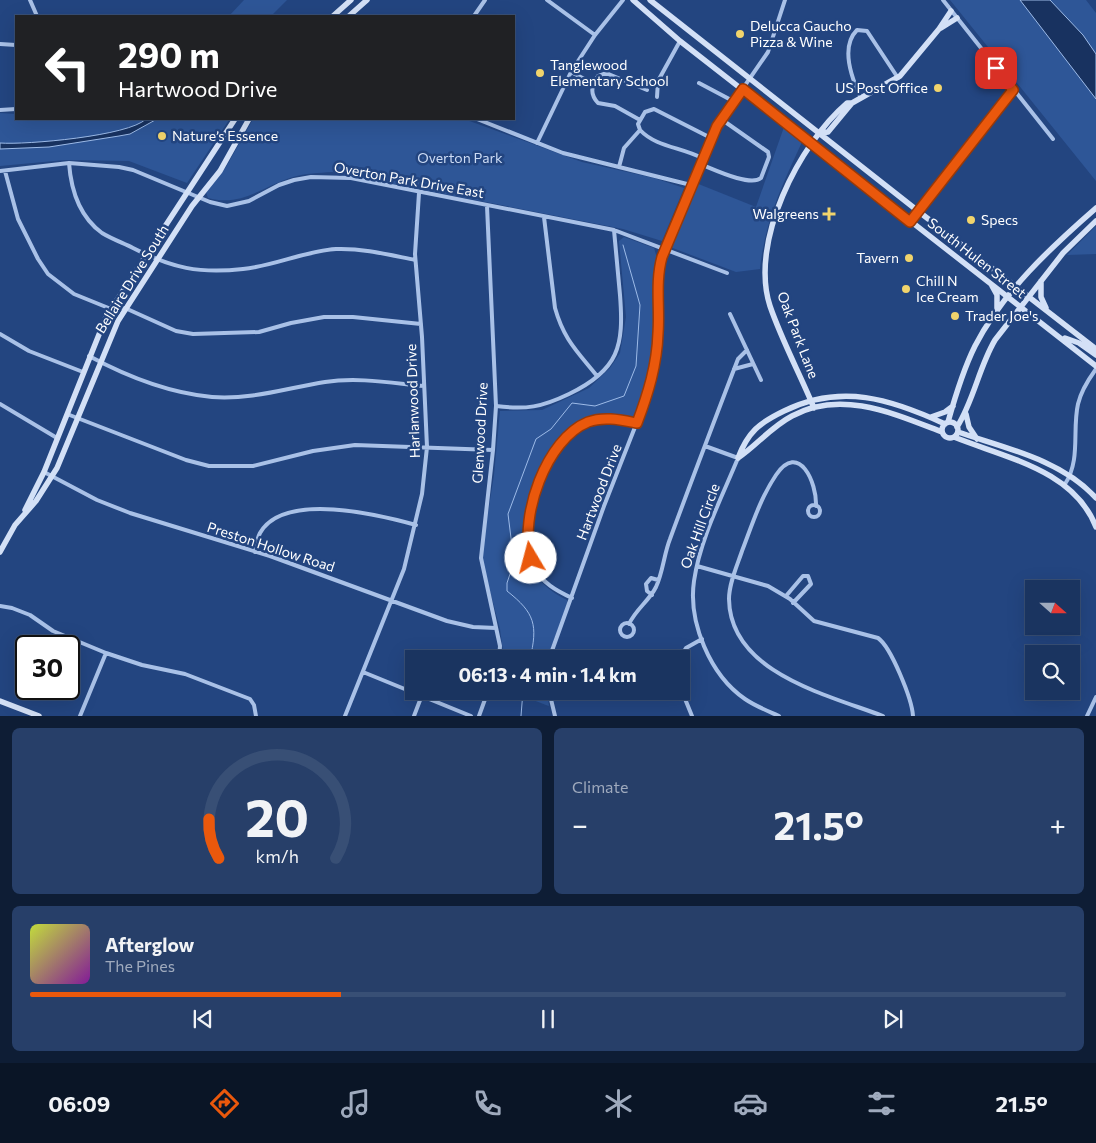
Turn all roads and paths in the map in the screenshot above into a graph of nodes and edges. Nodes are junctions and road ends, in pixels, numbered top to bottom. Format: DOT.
graph roads {
  1 [pos="30,0"];
  2 [pos="351,0"];
  3 [pos="367,0"];
  4 [pos="485,0"];
  5 [pos="547,0"];
  6 [pos="623,0"];
  7 [pos="633,0"];
  8 [pos="650,0"];
  9 [pos="785,0"];
  10 [pos="942,0"];
  11 [pos="951,11"];
  12 [pos="37,15"];
  13 [pos="334,15"];
  14 [pos="350,15"];
  15 [pos="475,15"];
  16 [pos="957,18"];
  17 [pos="939,29"];
  18 [pos="595,35"];
  19 [pos="680,41"];
  20 [pos="0,44"];
  21 [pos="15,46"];
  22 [pos="571,72"];
  23 [pos="898,78"];
  24 [pos="751,79"];
  25 [pos="700,83"];
  26 [pos="594,84"];
  27 [pos="743,89"];
  28 [pos="647,90"];
  29 [pos="1013,90"];
  30 [pos="657,97"];
  31 [pos="861,98"];
  32 [pos="733,102"];
  33 [pos="15,109"];
  34 [pos="0,110"];
  35 [pos="722,119"];
  36 [pos="234,120"];
  37 [pos="248,120"];
  38 [pos="480,120"];
  39 [pos="640,120"];
  40 [pos="640,130"];
  41 [pos="821,133"];
  42 [pos="711,138"];
  43 [pos="1053,139"];
  44 [pos="537,143"];
  45 [pos="812,144"];
  46 [pos="702,158"];
  47 [pos="69,163"];
  48 [pos="700,164"];
  49 [pos="619,167"];
  50 [pos="0,171"];
  51 [pos="5,171"];
  52 [pos="691,185"];
  53 [pos="187,191"];
  54 [pos="419,193"];
  55 [pos="198,196"];
  56 [pos="487,206"];
  57 [pos="1096,208"];
  58 [pos="918,211"];
  59 [pos="544,217"];
  60 [pos="1096,221"];
  61 [pos="910,222"];
  62 [pos="614,230"];
  63 [pos="665,249"];
  64 [pos="1048,251"];
  65 [pos="148,255"];
  66 [pos="415,260"];
  67 [pos="158,261"];
  68 [pos="727,273"];
  69 [pos="1043,278"];
  70 [pos="991,284"];
  71 [pos="1016,287"];
  72 [pos="1028,296"];
  73 [pos="1008,297"];
  74 [pos="1020,306"];
  75 [pos="125,308"];
  76 [pos="111,309"];
  77 [pos="1047,310"];
  78 [pos="730,314"];
  79 [pos="996,315"];
  80 [pos="421,324"];
  81 [pos="1054,333"];
  82 [pos="0,334"];
  83 [pos="1096,348"];
  84 [pos="747,350"];
  85 [pos="1096,355"];
  86 [pos="89,356"];
  87 [pos="99,362"];
  88 [pos="753,364"];
  89 [pos="1096,368"];
  90 [pos="734,369"];
  91 [pos="83,372"];
  92 [pos="597,376"];
  93 [pos="761,380"];
  94 [pos="424,386"];
  95 [pos="811,400"];
  96 [pos="0,404"];
  97 [pos="496,406"];
  98 [pos="952,406"];
  99 [pos="814,408"];
  100 [pos="966,412"];
  101 [pos="67,414"];
  102 [pos="931,417"];
  103 [pos="77,418"];
  104 [pos="637,423"];
  105 [pos="947,423"];
  106 [pos="942,432"];
  107 [pos="956,432"];
  108 [pos="57,438"];
  109 [pos="977,439"];
  110 [pos="705,446"];
  111 [pos="427,447"];
  112 [pos="494,450"];
  113 [pos="738,458"];
  114 [pos="44,472"];
  115 [pos="1070,475"];
  116 [pos="52,477"];
  117 [pos="1065,484"];
  118 [pos="1096,498"];
  119 [pos="816,506"];
  120 [pos="24,512"];
  121 [pos="416,525"];
  122 [pos="1096,527"];
  123 [pos="0,552"];
  124 [pos="255,552"];
  125 [pos="697,566"];
  126 [pos="734,576"];
  127 [pos="658,580"];
  128 [pos="652,595"];
  129 [pos="786,596"];
  130 [pos="572,598"];
  131 [pos="391,599"];
  132 [pos="793,603"];
  133 [pos="0,606"];
  134 [pos="629,624"];
  135 [pos="496,628"];
  136 [pos="702,639"];
  137 [pos="500,650"];
  138 [pos="552,650"];
  139 [pos="685,650"];
  140 [pos="106,653"];
  141 [pos="362,672"];
  142 [pos="405,689"];
  143 [pos="1096,697"];
  144 [pos="420,700"];
  145 [pos="432,700"];
  146 [pos="485,700"];
  147 [pos="551,700"];
  148 [pos="685,700"];
  149 [pos="0,701"];
  150 [pos="39,716"];
  151 [pos="80,716"];
  152 [pos="256,716"];
  153 [pos="345,716"];
  154 [pos="414,716"];
  155 [pos="470,716"];
  156 [pos="480,716"];
  157 [pos="555,716"];
  158 [pos="692,716"];
  159 [pos="779,716"];
  160 [pos="883,716"];
  161 [pos="913,716"];
  162 [pos="1087,716"];
  1 -- 12 [label="street"];
  2 -- 13 [label="main road"];
  3 -- 14 [label="main road"];
  4 -- 15 [label="street"];
  5 -- 18 [label="street"];
  6 -- 18 [label="street"];
  7 -- 19 [label="main road, South Hulen Street"];
  8 -- 24 [label="main road, South Hulen Street"];
  9 -- 24 [label="street, Hartwood Drive"];
  10 -- 11 [label="street"];
  11 -- 16 [label="street"];
  11 -- 17 [label="main road, Oak Park Lane"];
  16 -- 17 [label="main road, Oak Park Lane"];
  16 -- 29 [label="street"];
  17 -- 23 [label="main road, Oak Park Lane"];
  18 -- 22 [label="street"];
  19 -- 27 [label="main road, South Hulen Street"];
  19 -- 30 [label="street"];
  20 -- 21 [label="street"];
  22 -- 26 [label="street"];
  22 -- 44 [label="street"];
  23 -- 31 [label="main road, Oak Park Lane"];
  23 -- 31 [label="street"];
  24 -- 27 [label="street, Hartwood Drive"];
  24 -- 41 [label="main road, South Hulen Street"];
  25 -- 32 [label="street"];
  26 -- 28 [label="street"];
  26 -- 39 [label="street"];
  27 -- 32 [label="street, Hartwood Drive"];
  27 -- 45 [label="main road, South Hulen Street"];
  29 -- 43 [label="street"];
  29 -- 58 [label="street"];
  31 -- 41 [label="main road, Oak Park Lane"];
  32 -- 35 [label="street, Hartwood Drive"];
  33 -- 34 [label="street"];
  35 -- 42 [label="street, Hartwood Drive"];
  35 -- 48 [label="street"];
  36 -- 53 [label="main road, Bellaire Drive South"];
  37 -- 55 [label="main road, Bellaire Drive South"];
  38 -- 44 [label="street"];
  39 -- 40 [label="street"];
  39 -- 42 [label="street"];
  40 -- 46 [label="street"];
  40 -- 49 [label="street"];
  41 -- 45 [label="main road, Oak Park Lane"];
  41 -- 58 [label="main road, South Hulen Street"];
  42 -- 46 [label="street, Hartwood Drive"];
  44 -- 49 [label="street"];
  45 -- 61 [label="main road, South Hulen Street"];
  45 -- 95 [label="main road, Oak Park Lane"];
  46 -- 48 [label="street, Hartwood Drive"];
  47 -- 51 [label="street, Overton Park Drive East"];
  47 -- 53 [label="street, Overton Park Drive East"];
  47 -- 65 [label="street"];
  48 -- 52 [label="street, Hartwood Drive"];
  49 -- 52 [label="street"];
  50 -- 51 [label="street, Overton Park Drive East"];
  51 -- 76 [label="street"];
  52 -- 63 [label="street, Hartwood Drive"];
  53 -- 55 [label="street, Overton Park Drive East"];
  53 -- 65 [label="main road, Bellaire Drive South"];
  54 -- 55 [label="street, Overton Park Drive East"];
  54 -- 56 [label="street, Overton Park Drive East"];
  54 -- 66 [label="street, Harlanwood Drive"];
  55 -- 67 [label="main road, Bellaire Drive South"];
  56 -- 59 [label="street, Overton Park Drive East"];
  56 -- 97 [label="street, Glenwood Drive"];
  57 -- 64 [label="main road"];
  58 -- 61 [label="street"];
  58 -- 71 [label="main road, South Hulen Street"];
  59 -- 62 [label="street, Overton Park Drive East"];
  59 -- 92 [label="street"];
  60 -- 69 [label="main road"];
  61 -- 70 [label="main road, South Hulen Street"];
  62 -- 63 [label="street, Overton Park Drive East"];
  62 -- 92 [label="street"];
  63 -- 68 [label="street, Overton Park Drive East"];
  63 -- 104 [label="street, Hartwood Drive"];
  64 -- 69 [label="main road"];
  64 -- 71 [label="main road"];
  65 -- 67 [label="street"];
  65 -- 76 [label="main road, Bellaire Drive South"];
  66 -- 67 [label="street"];
  66 -- 80 [label="street, Harlanwood Drive"];
  67 -- 75 [label="main road, Bellaire Drive South"];
  69 -- 72 [label="main road"];
  69 -- 77 [label="main road"];
  70 -- 73 [label="main road, South Hulen Street"];
  70 -- 79 [label="main road"];
  71 -- 72 [label="main road, South Hulen Street"];
  71 -- 73 [label="main road"];
  72 -- 74 [label="main road"];
  72 -- 77 [label="main road, South Hulen Street"];
  73 -- 74 [label="main road, South Hulen Street"];
  73 -- 79 [label="main road"];
  74 -- 81 [label="main road, South Hulen Street"];
  74 -- 100 [label="main road"];
  75 -- 76 [label="street"];
  75 -- 80 [label="street"];
  75 -- 87 [label="main road, Bellaire Drive South"];
  76 -- 86 [label="main road, Bellaire Drive South"];
  77 -- 83 [label="main road, South Hulen Street"];
  78 -- 84 [label="street"];
  79 -- 98 [label="main road"];
  80 -- 94 [label="street, Harlanwood Drive"];
  81 -- 85 [label="main road"];
  81 -- 89 [label="main road, South Hulen Street"];
  82 -- 91 [label="street"];
  84 -- 88 [label="street"];
  84 -- 90 [label="street"];
  86 -- 87 [label="street"];
  86 -- 91 [label="main road, Bellaire Drive South"];
  87 -- 94 [label="street"];
  87 -- 103 [label="main road, Bellaire Drive South"];
  88 -- 90 [label="street"];
  88 -- 93 [label="street"];
  89 -- 115 [label="street"];
  90 -- 110 [label="street"];
  91 -- 101 [label="main road, Bellaire Drive South"];
  92 -- 97 [label="street"];
  94 -- 111 [label="street, Harlanwood Drive"];
  95 -- 99 [label="main road, Oak Park Lane"];
  95 -- 102 [label="main road, Oak Hill Circle"];
  95 -- 113 [label="main road, Oak Hill Circle"];
  96 -- 108 [label="street"];
  97 -- 112 [label="street, Glenwood Drive"];
  98 -- 102 [label="main road"];
  98 -- 105 [label="main road"];
  99 -- 106 [label="main road, Oak Hill Circle"];
  99 -- 113 [label="main road, Oak Hill Circle"];
  100 -- 107 [label="main road"];
  100 -- 109 [label="main road"];
  101 -- 103 [label="street"];
  101 -- 108 [label="main road, Bellaire Drive South"];
  102 -- 105 [label="main road, Oak Hill Circle"];
  103 -- 111 [label="street"];
  103 -- 116 [label="main road, Bellaire Drive South"];
  104 -- 130 [label="street, Hartwood Drive"];
  104 -- 130 [label="street"];
  105 -- 106 [label="main road"];
  105 -- 107 [label="main road, Oak Hill Circle"];
  106 -- 107 [label="main road, Oak Hill Circle"];
  107 -- 109 [label="main road"];
  107 -- 117 [label="main road"];
  108 -- 114 [label="main road, Bellaire Drive South"];
  109 -- 115 [label="main road"];
  110 -- 113 [label="street"];
  110 -- 127 [label="street"];
  111 -- 112 [label="street"];
  111 -- 121 [label="street, Harlanwood Drive"];
  112 -- 135 [label="street, Glenwood Drive"];
  113 -- 125 [label="street, Oak Hill Circle"];
  114 -- 116 [label="street, Preston Hollow Road"];
  114 -- 120 [label="main road, Bellaire Drive South"];
  115 -- 117 [label="street"];
  115 -- 118 [label="main road"];
  116 -- 120 [label="main road, Bellaire Drive South"];
  116 -- 124 [label="street, Preston Hollow Road"];
  117 -- 122 [label="main road"];
  119 -- 126 [label="street"];
  120 -- 123 [label="main road, Bellaire Drive South"];
  121 -- 124 [label="street"];
  121 -- 131 [label="street, Harlanwood Drive"];
  124 -- 131 [label="street, Preston Hollow Road"];
  125 -- 126 [label="street"];
  125 -- 136 [label="street, Oak Hill Circle"];
  126 -- 129 [label="street"];
  126 -- 160 [label="street"];
  127 -- 128 [label="street"];
  127 -- 128 [label="street"];
  128 -- 134 [label="street"];
  129 -- 132 [label="street"];
  129 -- 132 [label="street"];
  130 -- 138 [label="street, Hartwood Drive"];
  131 -- 135 [label="street, Preston Hollow Road"];
  131 -- 141 [label="street, Harlanwood Drive"];
  132 -- 161 [label="street"];
  133 -- 140 [label="street"];
  135 -- 137 [label="street, Glenwood Drive"];
  136 -- 139 [label="street"];
  136 -- 159 [label="street, Oak Hill Circle"];
  140 -- 151 [label="street"];
  140 -- 152 [label="street"];
  141 -- 142 [label="street"];
  141 -- 153 [label="street, Harlanwood Drive"];
  143 -- 162 [label="street"];
  144 -- 154 [label="street"];
  145 -- 155 [label="street"];
  146 -- 156 [label="street"];
  147 -- 157 [label="street"];
  148 -- 158 [label="street"];
  149 -- 150 [label="main road"];
}
